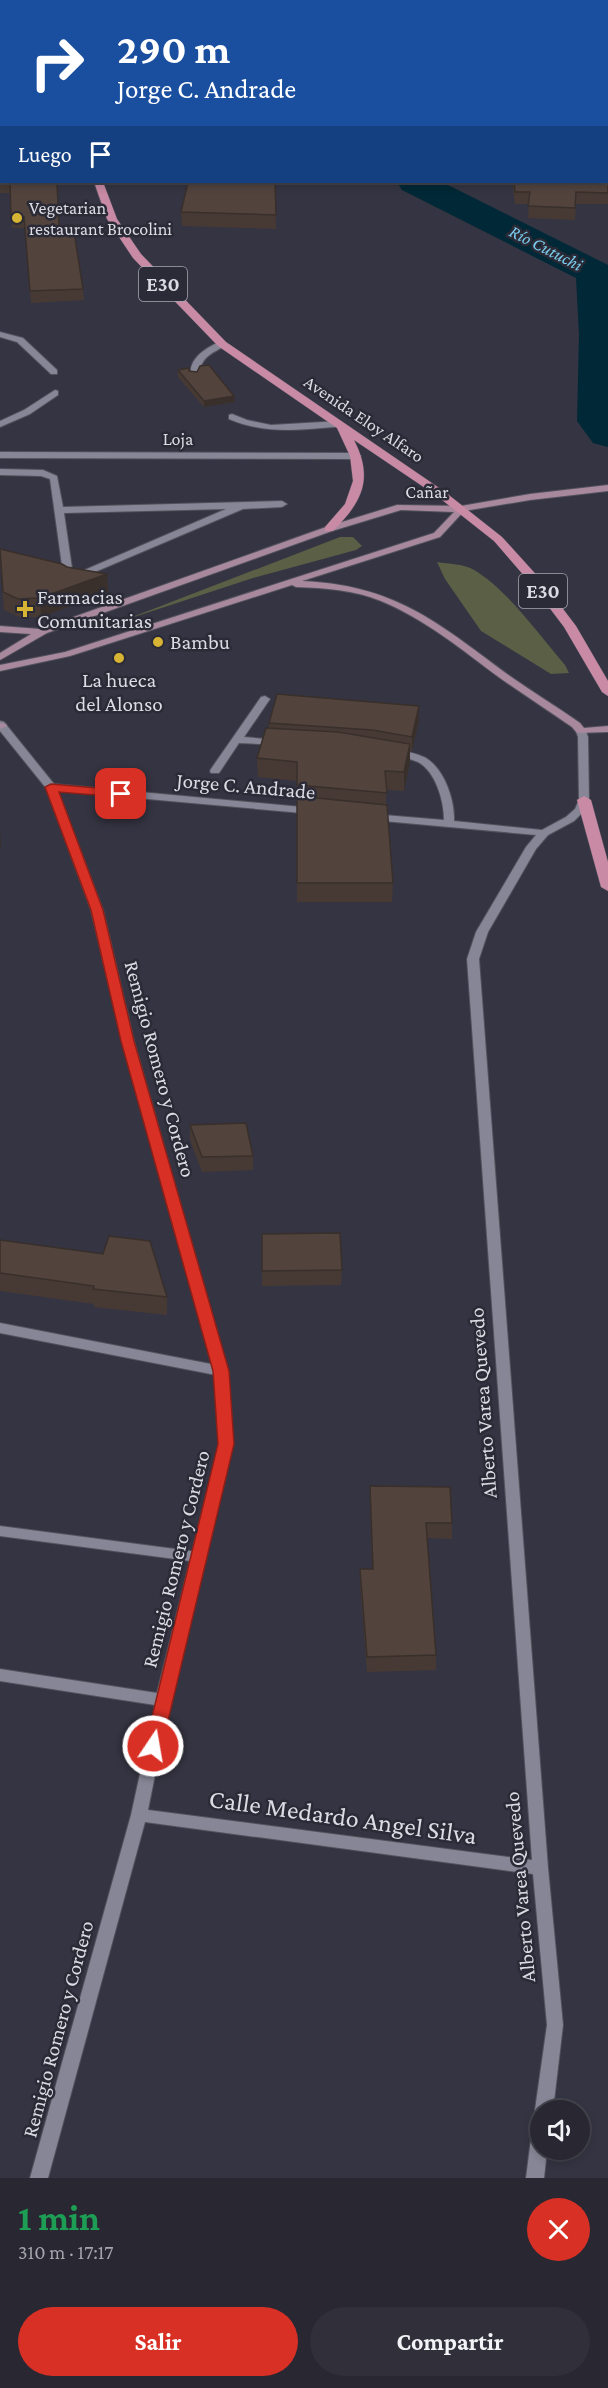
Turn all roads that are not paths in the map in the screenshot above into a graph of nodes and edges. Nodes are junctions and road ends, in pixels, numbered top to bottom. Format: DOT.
graph roads {
  1 [pos="98,183"];
  2 [pos="0,334"];
  3 [pos="222,344"];
  4 [pos="54,372"];
  5 [pos="194,374"];
  6 [pos="55,393"];
  7 [pos="232,417"];
  8 [pos="0,424"];
  9 [pos="340,424"];
  10 [pos="0,456"];
  11 [pos="357,456"];
  12 [pos="0,472"];
  13 [pos="608,488"];
  14 [pos="282,504"];
  15 [pos="241,506"];
  16 [pos="461,509"];
  17 [pos="58,510"];
  18 [pos="329,529"];
  19 [pos="282,585"];
  20 [pos="0,629"];
  21 [pos="44,632"];
  22 [pos="0,657"];
  23 [pos="0,668"];
  24 [pos="608,692"];
  25 [pos="265,699"];
  26 [pos="0,725"];
  27 [pos="608,729"];
  28 [pos="581,731"];
  29 [pos="238,740"];
  30 [pos="291,744"];
  31 [pos="381,752"];
  32 [pos="215,771"];
  33 [pos="51,787"];
  34 [pos="584,800"];
  35 [pos="320,812"];
  36 [pos="355,815"];
  37 [pos="449,824"];
  38 [pos="544,833"];
  39 [pos="608,887"];
  40 [pos="0,1328"];
  41 [pos="221,1371"];
  42 [pos="0,1531"];
  43 [pos="198,1557"];
  44 [pos="0,1675"];
  45 [pos="163,1700"];
  46 [pos="139,1815"];
  47 [pos="540,1868"];
  48 [pos="545,2100"];
  49 [pos="537,2160"];
  50 [pos="39,2178"];
  51 [pos="535,2178"];
  1 -- 3 [label="main road, Avenida Eloy Alfaro / E30"];
  2 -- 4 [label="street"];
  3 -- 5 [label="street"];
  3 -- 9 [label="main road, Avenida Eloy Alfaro / E30"];
  6 -- 8 [label="street"];
  7 -- 9 [label="street"];
  9 -- 11 [label="main road"];
  9 -- 16 [label="main road, Avenida Eloy Alfaro / E30"];
  10 -- 11 [label="street, Loja"];
  11 -- 18 [label="main road"];
  12 -- 17 [label="street"];
  13 -- 16 [label="street"];
  14 -- 15 [label="street"];
  15 -- 17 [label="street"];
  15 -- 17 [label="street"];
  16 -- 18 [label="street, Cañar"];
  16 -- 19 [label="street, Cañar"];
  16 -- 24 [label="main road, Avenida Eloy Alfaro / E30"];
  18 -- 21 [label="street, Cañar"];
  19 -- 23 [label="street, Cañar"];
  19 -- 28 [label="street"];
  20 -- 21 [label="street"];
  21 -- 22 [label="street, Cañar"];
  25 -- 29 [label="street"];
  26 -- 33 [label="street, Remigio Romero y Cordero"];
  27 -- 28 [label="street"];
  28 -- 34 [label="street"];
  29 -- 30 [label="street"];
  29 -- 32 [label="street"];
  31 -- 37 [label="street"];
  33 -- 35 [label="street, Jorge C. Andrade"];
  33 -- 41 [label="street, Remigio Romero y Cordero"];
  34 -- 38 [label="street, Alberto Varea Quevedo"];
  34 -- 39 [label="main road"];
  36 -- 37 [label="street"];
  37 -- 38 [label="street"];
  38 -- 47 [label="street, Alberto Varea Quevedo"];
  40 -- 41 [label="street"];
  41 -- 43 [label="street, Remigio Romero y Cordero"];
  42 -- 43 [label="street"];
  43 -- 45 [label="street, Remigio Romero y Cordero"];
  44 -- 45 [label="street"];
  45 -- 46 [label="street, Remigio Romero y Cordero"];
  46 -- 47 [label="street, Calle Medardo Angel Silva"];
  46 -- 50 [label="street, Remigio Romero y Cordero"];
  47 -- 48 [label="street, Alberto Varea Quevedo"];
  49 -- 51 [label="street"];
}
